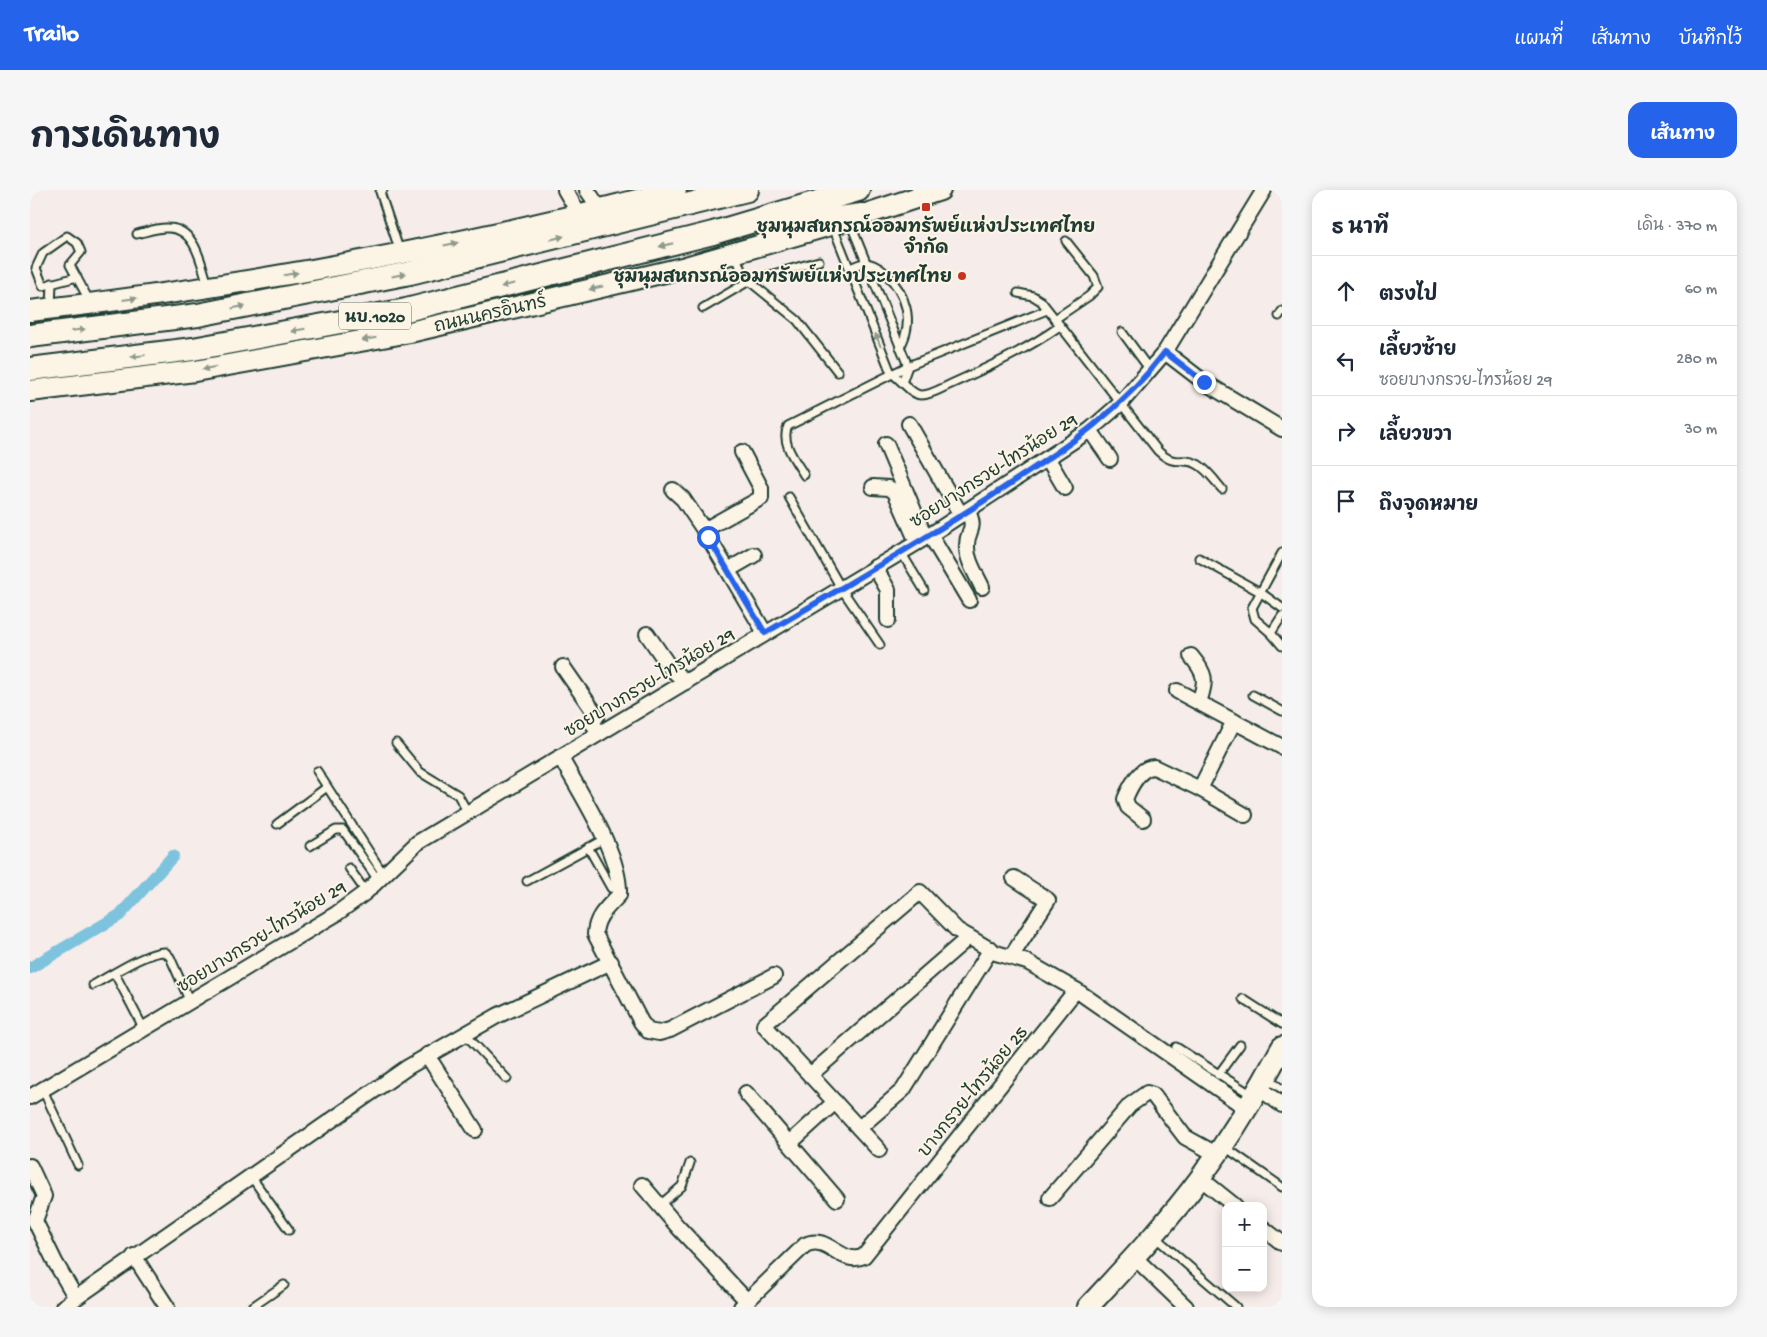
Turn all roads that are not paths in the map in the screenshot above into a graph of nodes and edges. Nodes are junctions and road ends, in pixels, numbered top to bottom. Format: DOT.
graph roads {
  1 [pos="383,190"];
  2 [pos="565,190"];
  3 [pos="586,190"];
  4 [pos="676,190"];
  5 [pos="733,190"];
  6 [pos="747,190"];
  7 [pos="858,190"];
  8 [pos="940,190"];
  9 [pos="1264,190"];
  10 [pos="708,201"];
  11 [pos="600,209"];
  12 [pos="579,214"];
  13 [pos="848,220"];
  14 [pos="713,233"];
  15 [pos="137,234"];
  16 [pos="1066,241"];
  17 [pos="735,253"];
  18 [pos="401,254"];
  19 [pos="819,261"];
  20 [pos="865,263"];
  21 [pos="850,268"];
  22 [pos="77,277"];
  23 [pos="749,281"];
  24 [pos="52,283"];
  25 [pos="209,288"];
  26 [pos="1018,293"];
  27 [pos="91,304"];
  28 [pos="703,308"];
  29 [pos="51,309"];
  30 [pos="1048,310"];
  31 [pos="30,311"];
  32 [pos="1058,322"];
  33 [pos="1122,332"];
  34 [pos="30,336"];
  35 [pos="900,347"];
  36 [pos="1165,352"];
  37 [pos="908,366"];
  38 [pos="30,369"];
  39 [pos="1151,370"];
  40 [pos="838,372"];
  41 [pos="891,373"];
  42 [pos="903,380"];
  43 [pos="30,391"];
  44 [pos="1121,403"];
  45 [pos="908,424"];
  46 [pos="1282,429"];
  47 [pos="1090,430"];
  48 [pos="886,444"];
  49 [pos="742,452"];
  50 [pos="1048,459"];
  51 [pos="1110,459"];
  52 [pos="804,475"];
  53 [pos="873,487"];
  54 [pos="1065,488"];
  55 [pos="1222,489"];
  56 [pos="673,490"];
  57 [pos="789,497"];
  58 [pos="965,513"];
  59 [pos="704,530"];
  60 [pos="924,538"];
  61 [pos="901,551"];
  62 [pos="1282,554"];
  63 [pos="754,555"];
  64 [pos="1199,558"];
  65 [pos="875,567"];
  66 [pos="728,570"];
  67 [pos="982,586"];
  68 [pos="841,588"];
  69 [pos="924,590"];
  70 [pos="1260,592"];
  71 [pos="969,600"];
  72 [pos="1282,608"];
  73 [pos="1282,616"];
  74 [pos="888,620"];
  75 [pos="765,633"];
  76 [pos="1271,633"];
  77 [pos="647,634"];
  78 [pos="880,645"];
  79 [pos="1282,646"];
  80 [pos="1191,656"];
  81 [pos="562,667"];
  82 [pos="686,682"];
  83 [pos="1177,690"];
  84 [pos="1253,695"];
  85 [pos="1199,702"];
  86 [pos="1282,711"];
  87 [pos="1234,721"];
  88 [pos="600,733"];
  89 [pos="396,743"];
  90 [pos="1282,747"];
  91 [pos="561,758"];
  92 [pos="317,771"];
  93 [pos="327,787"];
  94 [pos="1200,788"];
  95 [pos="468,813"];
  96 [pos="1245,814"];
  97 [pos="1143,819"];
  98 [pos="277,824"];
  99 [pos="604,839"];
  100 [pos="310,846"];
  101 [pos="588,847"];
  102 [pos="350,868"];
  103 [pos="381,878"];
  104 [pos="1014,878"];
  105 [pos="527,881"];
  106 [pos="611,888"];
  107 [pos="366,892"];
  108 [pos="969,937"];
  109 [pos="990,949"];
  110 [pos="1011,957"];
  111 [pos="611,962"];
  112 [pos="115,974"];
  113 [pos="774,976"];
  114 [pos="93,985"];
  115 [pos="1076,990"];
  116 [pos="1244,999"];
  117 [pos="190,1002"];
  118 [pos="1282,1024"];
  119 [pos="144,1029"];
  120 [pos="465,1034"];
  121 [pos="1240,1045"];
  122 [pos="1176,1047"];
  123 [pos="1282,1047"];
  124 [pos="427,1055"];
  125 [pos="810,1075"];
  126 [pos="1218,1075"];
  127 [pos="507,1079"];
  128 [pos="1282,1089"];
  129 [pos="43,1090"];
  130 [pos="1256,1092"];
  131 [pos="746,1093"];
  132 [pos="30,1097"];
  133 [pos="835,1102"];
  134 [pos="1282,1105"];
  135 [pos="859,1128"];
  136 [pos="475,1130"];
  137 [pos="790,1143"];
  138 [pos="1219,1149"];
  139 [pos="880,1150"];
  140 [pos="690,1163"];
  141 [pos="30,1166"];
  142 [pos="78,1166"];
  143 [pos="250,1175"];
  144 [pos="1200,1178"];
  145 [pos="642,1186"];
  146 [pos="1282,1187"];
  147 [pos="836,1198"];
  148 [pos="1050,1198"];
  149 [pos="1230,1202"];
  150 [pos="659,1206"];
  151 [pos="32,1219"];
  152 [pos="289,1230"];
  153 [pos="1267,1231"];
  154 [pos="1153,1235"];
  155 [pos="1282,1243"];
  156 [pos="134,1256"];
  157 [pos="1134,1257"];
  158 [pos="284,1285"];
  159 [pos="76,1298"];
  160 [pos="745,1304"];
  161 [pos="1092,1306"];
  162 [pos="63,1307"];
  163 [pos="167,1307"];
  164 [pos="252,1307"];
  165 [pos="1186,1307"];
  166 [pos="1236,1307"];
  1 -- 18 [label="lane"];
  2 -- 12 [label="street"];
  3 -- 11 [label="street"];
  4 -- 11 [label="main road"];
  5 -- 10 [label="main road"];
  6 -- 10 [label="main road, นบ.1020"];
  7 -- 14 [label="main road, ถนนนครอินทร์ / นบ.1020"];
  8 -- 13 [label="main road, ถนนนครอินทร์ / นบ.1020"];
  9 -- 36 [label="street, ซอยบางกรวย-ไทรน้อย 29"];
  34 -- 10 [label="main road, นบ.1020, one-way"];
  11 -- 12 [label="main road"];
  18 -- 12 [label="main road, one-way"];
  13 -- 14 [label="main road"];
  13 -- 17 [label="main road, ถนนนครอินทร์ / นบ.1020"];
  13 -- 20 [label="lane"];
  13 -- 21 [label="lane"];
  14 -- 38 [label="main road, ถนนนครอินทร์ / นบ.1020, one-way"];
  15 -- 25 [label="lane"];
  16 -- 32 [label="lane"];
  17 -- 23 [label="lane"];
  17 -- 43 [label="main road, ถนนนครอินทร์ / นบ.1020, one-way"];
  25 -- 18 [label="main road, one-way"];
  19 -- 23 [label="lane"];
  20 -- 21 [label="lane"];
  20 -- 35 [label="lane"];
  20 -- 35 [label="lane"];
  41 -- 21 [label="lane, one-way"];
  22 -- 24 [label="lane"];
  22 -- 24 [label="lane"];
  22 -- 27 [label="lane"];
  23 -- 28 [label="lane"];
  23 -- 40 [label="lane"];
  24 -- 29 [label="lane"];
  27 -- 25 [label="main road, one-way"];
  26 -- 30 [label="lane"];
  27 -- 29 [label="main road"];
  29 -- 31 [label="main road"];
  30 -- 32 [label="lane"];
  30 -- 37 [label="lane"];
  32 -- 42 [label="lane"];
  32 -- 44 [label="lane"];
  33 -- 39 [label="lane"];
  35 -- 37 [label="lane"];
  36 -- 39 [label="street, ซอยบางกรวย-ไทรน้อย 29"];
  36 -- 46 [label="street"];
  37 -- 41 [label="lane"];
  37 -- 42 [label="lane"];
  39 -- 44 [label="street, ซอยบางกรวย-ไทรน้อย 29"];
  41 -- 42 [label="lane"];
  41 -- 52 [label="lane"];
  44 -- 47 [label="street, ซอยบางกรวย-ไทรน้อย 29"];
  44 -- 55 [label="lane"];
  45 -- 58 [label="street"];
  47 -- 50 [label="street, ซอยบางกรวย-ไทรน้อย 29"];
  47 -- 51 [label="street"];
  48 -- 60 [label="street"];
  49 -- 59 [label="street"];
  50 -- 54 [label="street"];
  50 -- 58 [label="street, ซอยบางกรวย-ไทรน้อย 29"];
  53 -- 60 [label="street"];
  56 -- 59 [label="street"];
  57 -- 68 [label="lane"];
  58 -- 60 [label="street, ซอยบางกรวย-ไทรน้อย 29"];
  58 -- 67 [label="street"];
  59 -- 66 [label="street"];
  60 -- 61 [label="street, ซอยบางกรวย-ไทรน้อย 29"];
  60 -- 71 [label="street"];
  61 -- 65 [label="street, ซอยบางกรวย-ไทรน้อย 29"];
  61 -- 69 [label="lane"];
  62 -- 70 [label="lane"];
  63 -- 66 [label="street"];
  64 -- 70 [label="lane"];
  65 -- 68 [label="street, ซอยบางกรวย-ไทรน้อย 29"];
  65 -- 74 [label="street"];
  66 -- 75 [label="street"];
  68 -- 75 [label="street, ซอยบางกรวย-ไทรน้อย 29"];
  68 -- 78 [label="lane"];
  70 -- 72 [label="lane"];
  70 -- 76 [label="lane"];
  73 -- 76 [label="lane"];
  75 -- 82 [label="street, ซอยบางกรวย-ไทรน้อย 29"];
  76 -- 79 [label="lane"];
  77 -- 82 [label="street"];
  80 -- 85 [label="street"];
  81 -- 88 [label="street"];
  82 -- 88 [label="street, ซอยบางกรวย-ไทรน้อย 29"];
  83 -- 85 [label="street"];
  84 -- 86 [label="lane"];
  85 -- 87 [label="street"];
  87 -- 90 [label="street"];
  87 -- 94 [label="street"];
  88 -- 91 [label="street, ซอยบางกรวย-ไทรน้อย 29"];
  89 -- 95 [label="lane"];
  91 -- 95 [label="street, ซอยบางกรวย-ไทรน้อย 29"];
  91 -- 99 [label="street"];
  92 -- 93 [label="lane"];
  93 -- 98 [label="lane"];
  93 -- 103 [label="lane"];
  94 -- 96 [label="street"];
  94 -- 97 [label="street"];
  95 -- 103 [label="street, ซอยบางกรวย-ไทรน้อย 29"];
  99 -- 101 [label="lane"];
  99 -- 111 [label="street"];
  100 -- 103 [label="lane"];
  101 -- 105 [label="lane"];
  101 -- 106 [label="lane"];
  102 -- 107 [label="lane"];
  103 -- 107 [label="street, ซอยบางกรวย-ไทรน้อย 29"];
  104 -- 110 [label="street"];
  107 -- 117 [label="street, ซอยบางกรวย-ไทรน้อย 29"];
  108 -- 109 [label="street"];
  108 -- 125 [label="street"];
  108 -- 125 [label="street"];
  109 -- 110 [label="street"];
  109 -- 135 [label="street"];
  110 -- 115 [label="street"];
  111 -- 113 [label="street"];
  111 -- 120 [label="street"];
  112 -- 114 [label="lane"];
  112 -- 117 [label="lane"];
  112 -- 119 [label="lane"];
  115 -- 130 [label="street"];
  115 -- 160 [label="street, บางกรวย-ไทรน้อย 25"];
  116 -- 118 [label="lane"];
  117 -- 119 [label="street, ซอยบางกรวย-ไทรน้อย 29"];
  119 -- 129 [label="street, ซอยบางกรวย-ไทรน้อย 29"];
  120 -- 124 [label="street"];
  120 -- 127 [label="lane"];
  121 -- 126 [label="lane"];
  122 -- 126 [label="lane"];
  123 -- 130 [label="main road"];
  124 -- 136 [label="street"];
  124 -- 143 [label="street"];
  125 -- 133 [label="street"];
  126 -- 130 [label="lane"];
  128 -- 130 [label="lane"];
  129 -- 132 [label="street, ซอยบางกรวย-ไทรน้อย 29"];
  129 -- 142 [label="lane"];
  130 -- 134 [label="street"];
  130 -- 138 [label="main road"];
  131 -- 137 [label="street"];
  133 -- 135 [label="street"];
  133 -- 137 [label="street"];
  135 -- 139 [label="street"];
  137 -- 147 [label="street"];
  138 -- 144 [label="main road"];
  138 -- 146 [label="lane"];
  138 -- 148 [label="street"];
  140 -- 150 [label="lane"];
  141 -- 151 [label="street"];
  143 -- 152 [label="lane"];
  143 -- 156 [label="street"];
  144 -- 149 [label="street"];
  144 -- 154 [label="main road"];
  145 -- 150 [label="street"];
  150 -- 160 [label="street"];
  151 -- 159 [label="street"];
  153 -- 155 [label="street"];
  154 -- 157 [label="main road"];
  154 -- 166 [label="lane"];
  156 -- 159 [label="street"];
  156 -- 163 [label="street"];
  157 -- 161 [label="main road"];
  157 -- 165 [label="street"];
  158 -- 164 [label="lane"];
  159 -- 162 [label="street"];
}
